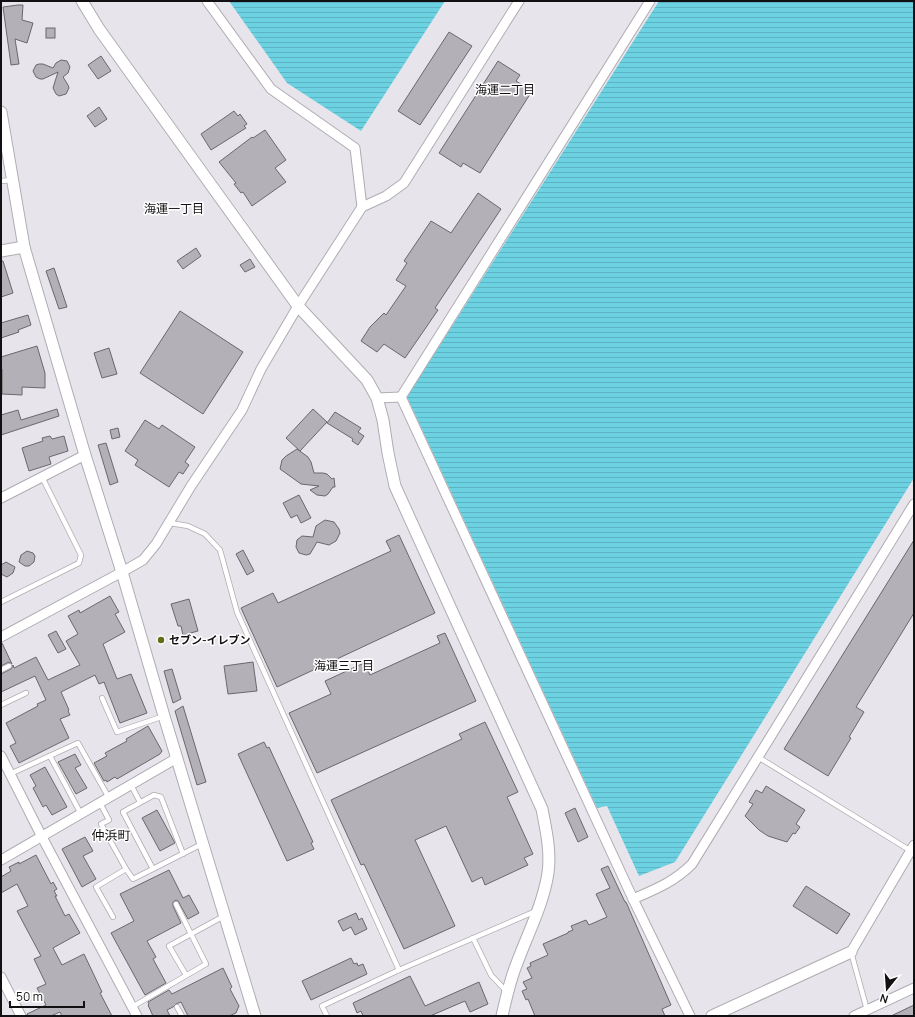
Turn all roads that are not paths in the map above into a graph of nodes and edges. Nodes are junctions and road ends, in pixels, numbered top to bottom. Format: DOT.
graph roads {
  1 [pos="82,1"];
  2 [pos="207,1"];
  3 [pos="519,1"];
  4 [pos="650,1"];
  5 [pos="1,112"];
  6 [pos="2,126"];
  7 [pos="7,181"];
  8 [pos="362,207"];
  9 [pos="24,247"];
  10 [pos="1,251"];
  11 [pos="298,306"];
  12 [pos="401,397"];
  13 [pos="376,398"];
  14 [pos="85,455"];
  15 [pos="42,477"];
  16 [pos="1,498"];
  17 [pos="914,504"];
  18 [pos="170,523"];
  19 [pos="122,572"];
  20 [pos="1,602"];
  21 [pos="1,637"];
  22 [pos="9,666"];
  23 [pos="1,670"];
  24 [pos="26,693"];
  25 [pos="102,698"];
  26 [pos="1,705"];
  27 [pos="164,716"];
  28 [pos="1,756"];
  29 [pos="50,756"];
  30 [pos="177,758"];
  31 [pos="758,758"];
  32 [pos="10,774"];
  33 [pos="131,785"];
  34 [pos="109,798"];
  35 [pos="140,802"];
  36 [pos="100,803"];
  37 [pos="81,814"];
  38 [pos="42,837"];
  39 [pos="202,844"];
  40 [pos="913,849"];
  41 [pos="183,854"];
  42 [pos="1,860"];
  43 [pos="126,869"];
  44 [pos="154,869"];
  45 [pos="633,899"];
  46 [pos="176,904"];
  47 [pos="539,909"];
  48 [pos="224,916"];
  49 [pos="113,917"];
  50 [pos="191,933"];
  51 [pos="474,938"];
  52 [pos="851,952"];
  53 [pos="399,970"];
  54 [pos="186,975"];
  55 [pos="1,977"];
  56 [pos="914,988"];
  57 [pos="507,992"];
  58 [pos="132,1007"];
  59 [pos="177,1007"];
  60 [pos="867,1010"];
  61 [pos="253,1015"];
  62 [pos="21,1016"];
  63 [pos="137,1016"];
  64 [pos="182,1016"];
  65 [pos="327,1016"];
  66 [pos="502,1016"];
  67 [pos="690,1016"];
  68 [pos="712,1016"];
  69 [pos="854,1016"];
  1 -- 11 [label="street"];
  2 -- 8 [label="street"];
  3 -- 8 [label="street"];
  4 -- 12 [label="street"];
  5 -- 6 [label="street"];
  6 -- 7 [label="street"];
  7 -- 9 [label="street"];
  8 -- 11 [label="street"];
  9 -- 10 [label="street"];
  9 -- 14 [label="street"];
  11 -- 13 [label="street"];
  11 -- 18 [label="street"];
  12 -- 13 [label="street"];
  12 -- 45 [label="street"];
  13 -- 47 [label="street"];
  14 -- 15 [label="street"];
  14 -- 19 [label="street"];
  15 -- 16 [label="street"];
  15 -- 20 [label="lane"];
  17 -- 31 [label="street"];
  18 -- 19 [label="street"];
  18 -- 53 [label="lane"];
  19 -- 21 [label="street"];
  19 -- 27 [label="street"];
  22 -- 23 [label="lane"];
  24 -- 26 [label="lane"];
  25 -- 27 [label="lane"];
  27 -- 30 [label="street"];
  28 -- 32 [label="street"];
  29 -- 32 [label="lane"];
  29 -- 34 [label="lane"];
  29 -- 37 [label="lane"];
  30 -- 33 [label="street"];
  30 -- 39 [label="street"];
  31 -- 40 [label="lane"];
  31 -- 45 [label="street"];
  32 -- 38 [label="street"];
  33 -- 34 [label="street"];
  33 -- 35 [label="lane"];
  34 -- 36 [label="street"];
  35 -- 41 [label="lane"];
  35 -- 44 [label="lane"];
  36 -- 37 [label="street"];
  36 -- 43 [label="lane"];
  37 -- 38 [label="street"];
  38 -- 42 [label="street"];
  38 -- 58 [label="street"];
  39 -- 41 [label="lane"];
  39 -- 48 [label="street"];
  40 -- 52 [label="street"];
  41 -- 44 [label="lane"];
  43 -- 44 [label="lane"];
  43 -- 49 [label="lane"];
  45 -- 67 [label="street"];
  46 -- 50 [label="lane"];
  47 -- 51 [label="lane"];
  47 -- 57 [label="street"];
  48 -- 50 [label="lane"];
  48 -- 61 [label="street"];
  50 -- 54 [label="lane"];
  50 -- 54 [label="lane"];
  51 -- 53 [label="lane"];
  51 -- 57 [label="lane"];
  52 -- 60 [label="lane"];
  52 -- 68 [label="street"];
  53 -- 65 [label="lane"];
  54 -- 58 [label="lane"];
  55 -- 62 [label="street"];
  56 -- 60 [label="street"];
  57 -- 66 [label="street"];
  58 -- 63 [label="street"];
  59 -- 64 [label="lane"];
  60 -- 69 [label="street"];
}
